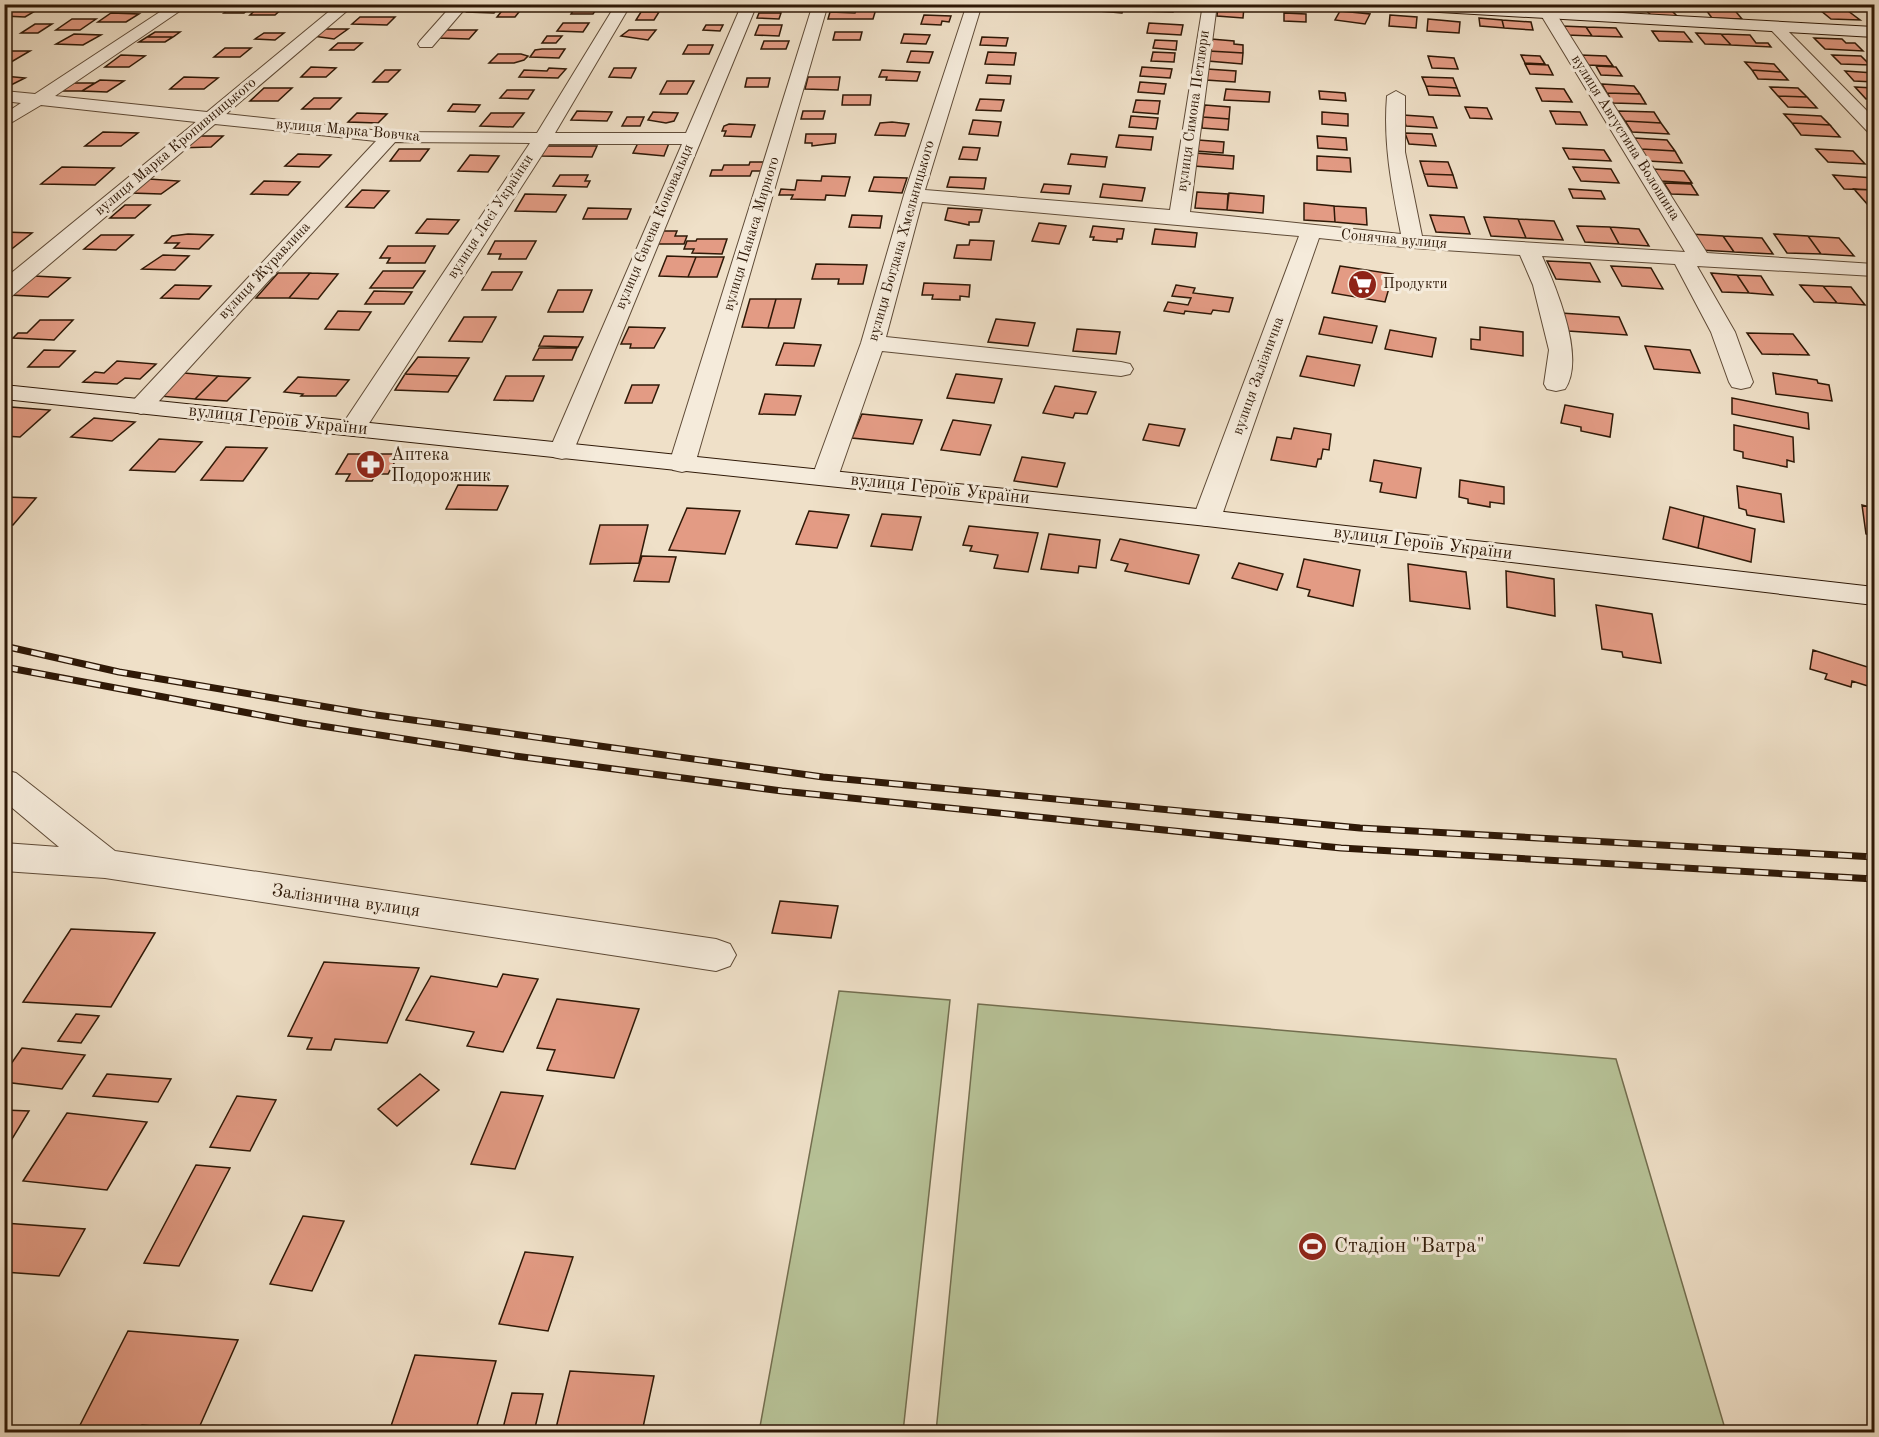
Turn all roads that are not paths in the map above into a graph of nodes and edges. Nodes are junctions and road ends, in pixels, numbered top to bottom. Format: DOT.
graph roads {
  1 [pos="9,4"];
  2 [pos="183,4"];
  3 [pos="348,4"];
  4 [pos="462,4"];
  5 [pos="624,4"];
  6 [pos="750,4"];
  7 [pos="821,4"];
  8 [pos="975,4"];
  9 [pos="1209,4"];
  10 [pos="1370,4"];
  11 [pos="4,7"];
  12 [pos="1496,8"];
  13 [pos="1549,15"];
  14 [pos="1778,29"];
  15 [pos="1875,32"];
  16 [pos="426,44"];
  17 [pos="4,96"];
  18 [pos="1396,96"];
  19 [pos="38,100"];
  20 [pos="211,117"];
  21 [pos="4,122"];
  22 [pos="1875,128"];
  23 [pos="390,137"];
  24 [pos="543,138"];
  25 [pos="692,139"];
  26 [pos="914,195"];
  27 [pos="1179,217"];
  28 [pos="1310,233"];
  29 [pos="1413,242"];
  30 [pos="1529,251"];
  31 [pos="1692,260"];
  32 [pos="1875,270"];
  33 [pos="4,291"];
  34 [pos="873,343"];
  35 [pos="1121,369"];
  36 [pos="1741,382"];
  37 [pos="1556,384"];
  38 [pos="4,392"];
  39 [pos="141,406"];
  40 [pos="353,428"];
  41 [pos="562,451"];
  42 [pos="682,464"];
  43 [pos="825,477"];
  44 [pos="1207,518"];
  45 [pos="1875,596"];
  46 [pos="4,782"];
  47 [pos="4,858"];
  48 [pos="105,864"];
  49 [pos="716,955"];
  1 -- 11 [label="street"];
  2 -- 19 [label="street"];
  3 -- 20 [label="street, вулиця Марка Кропивницького"];
  4 -- 16 [label="street"];
  5 -- 24 [label="street, вулиця Лесі Українки"];
  6 -- 25 [label="street, вулиця Євгена Коновальця"];
  7 -- 42 [label="street, вулиця Панаса Мирного"];
  8 -- 26 [label="street, вулиця Богдана Хмельницького"];
  9 -- 27 [label="street, вулиця Симона Петлюри"];
  10 -- 12 [label="street"];
  12 -- 13 [label="street"];
  13 -- 14 [label="street"];
  13 -- 31 [label="street, вулиця Августина Волошина"];
  14 -- 15 [label="street"];
  14 -- 22 [label="street"];
  17 -- 19 [label="street, вулиця Марка Вовчка"];
  18 -- 29 [label="street"];
  19 -- 20 [label="street, вулиця Марка Вовчка"];
  19 -- 21 [label="street"];
  20 -- 23 [label="street, вулиця Марка Вовчка"];
  20 -- 33 [label="street, вулиця Марка Кропивницького"];
  23 -- 24 [label="street, вулиця Марка Вовчка"];
  23 -- 39 [label="street, вулиця Журавлина"];
  24 -- 25 [label="street, вулиця Марка Вовчка"];
  24 -- 40 [label="street, вулиця Лесі Українки"];
  25 -- 41 [label="street, вулиця Євгена Коновальця"];
  26 -- 27 [label="street, Сонячна вулиця"];
  26 -- 34 [label="street, вулиця Богдана Хмельницького"];
  27 -- 28 [label="street, Сонячна вулиця"];
  28 -- 29 [label="street, Сонячна вулиця"];
  28 -- 44 [label="street, вулиця Залізнична"];
  29 -- 30 [label="street, Сонячна вулиця"];
  30 -- 31 [label="street, Сонячна вулиця"];
  30 -- 37 [label="street"];
  31 -- 32 [label="street, Сонячна вулиця"];
  31 -- 36 [label="street, вулиця Августина Волошина"];
  34 -- 35 [label="street"];
  34 -- 43 [label="street, вулиця Богдана Хмельницького"];
  38 -- 39 [label="street, вулиця Героїв України"];
  39 -- 40 [label="street, вулиця Героїв України"];
  40 -- 41 [label="street, вулиця Героїв України"];
  41 -- 42 [label="street, вулиця Героїв України"];
  42 -- 43 [label="street, вулиця Героїв України"];
  43 -- 44 [label="street, вулиця Героїв України"];
  44 -- 45 [label="street, вулиця Героїв України"];
  46 -- 48 [label="street"];
  47 -- 48 [label="street, Залізнична вулиця"];
  48 -- 49 [label="street, Залізнична вулиця"];
}
